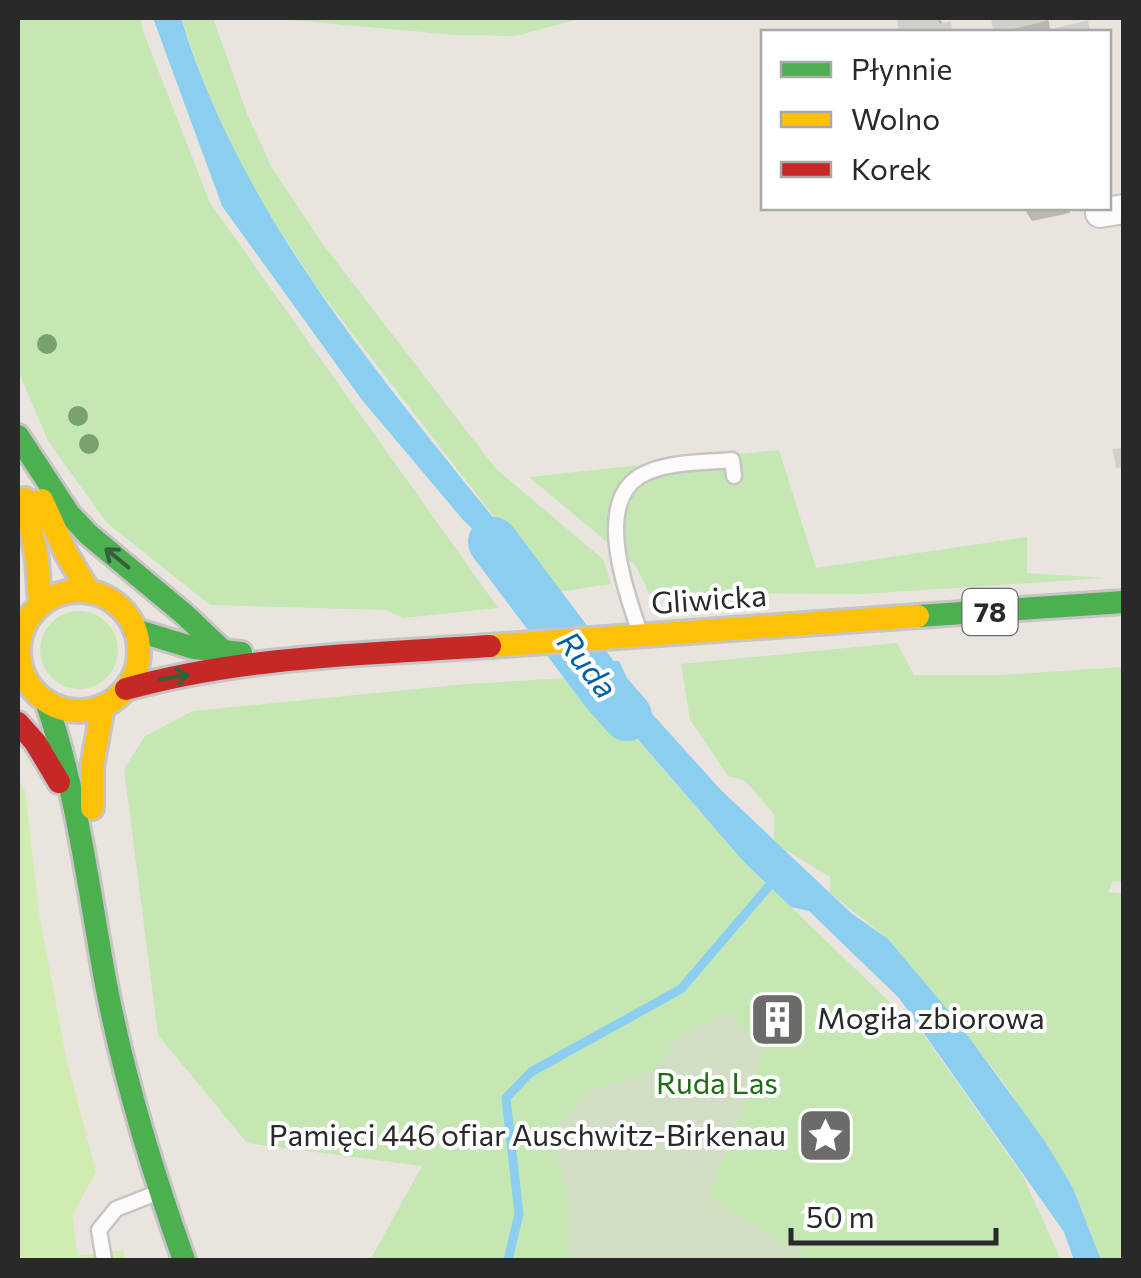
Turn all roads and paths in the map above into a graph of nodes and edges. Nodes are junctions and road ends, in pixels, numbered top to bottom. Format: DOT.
graph roads {
  1 [pos="18,439"];
  2 [pos="18,463"];
  3 [pos="734,476"];
  4 [pos="88,592"];
  5 [pos="1124,602"];
  6 [pos="28,618"];
  7 [pos="135,630"];
  8 [pos="640,634"];
  9 [pos="224,652"];
  10 [pos="298,659"];
  11 [pos="21,675"];
  12 [pos="126,689"];
  13 [pos="46,701"];
  14 [pos="103,706"];
  15 [pos="18,723"];
  16 [pos="74,805"];
  17 [pos="88,863"];
  18 [pos="159,1192"];
  19 [pos="104,1260"];
  20 [pos="184,1260"];
  1 -- 4 [label="main road"];
  9 -- 1 [label="main road, one-way"];
  2 -- 6 [label="main road"];
  3 -- 8 [label="lane"];
  4 -- 6 [label="main road"];
  4 -- 7 [label="main road, 78"];
  5 -- 8 [label="main road, Gliwicka / 78"];
  6 -- 11 [label="main road"];
  7 -- 9 [label="main road, Gliwicka / 78"];
  7 -- 12 [label="main road"];
  8 -- 10 [label="main road, Gliwicka / 78"];
  9 -- 10 [label="main road, Gliwicka / 78"];
  12 -- 10 [label="main road, Gliwicka / 78, one-way"];
  11 -- 13 [label="main road"];
  12 -- 14 [label="main road, 78"];
  13 -- 14 [label="main road"];
  13 -- 16 [label="main road"];
  14 -- 17 [label="main road"];
  15 -- 16 [label="main road"];
  16 -- 17 [label="main road"];
  17 -- 18 [label="main road"];
  18 -- 19 [label="lane"];
  18 -- 20 [label="main road"];
}
